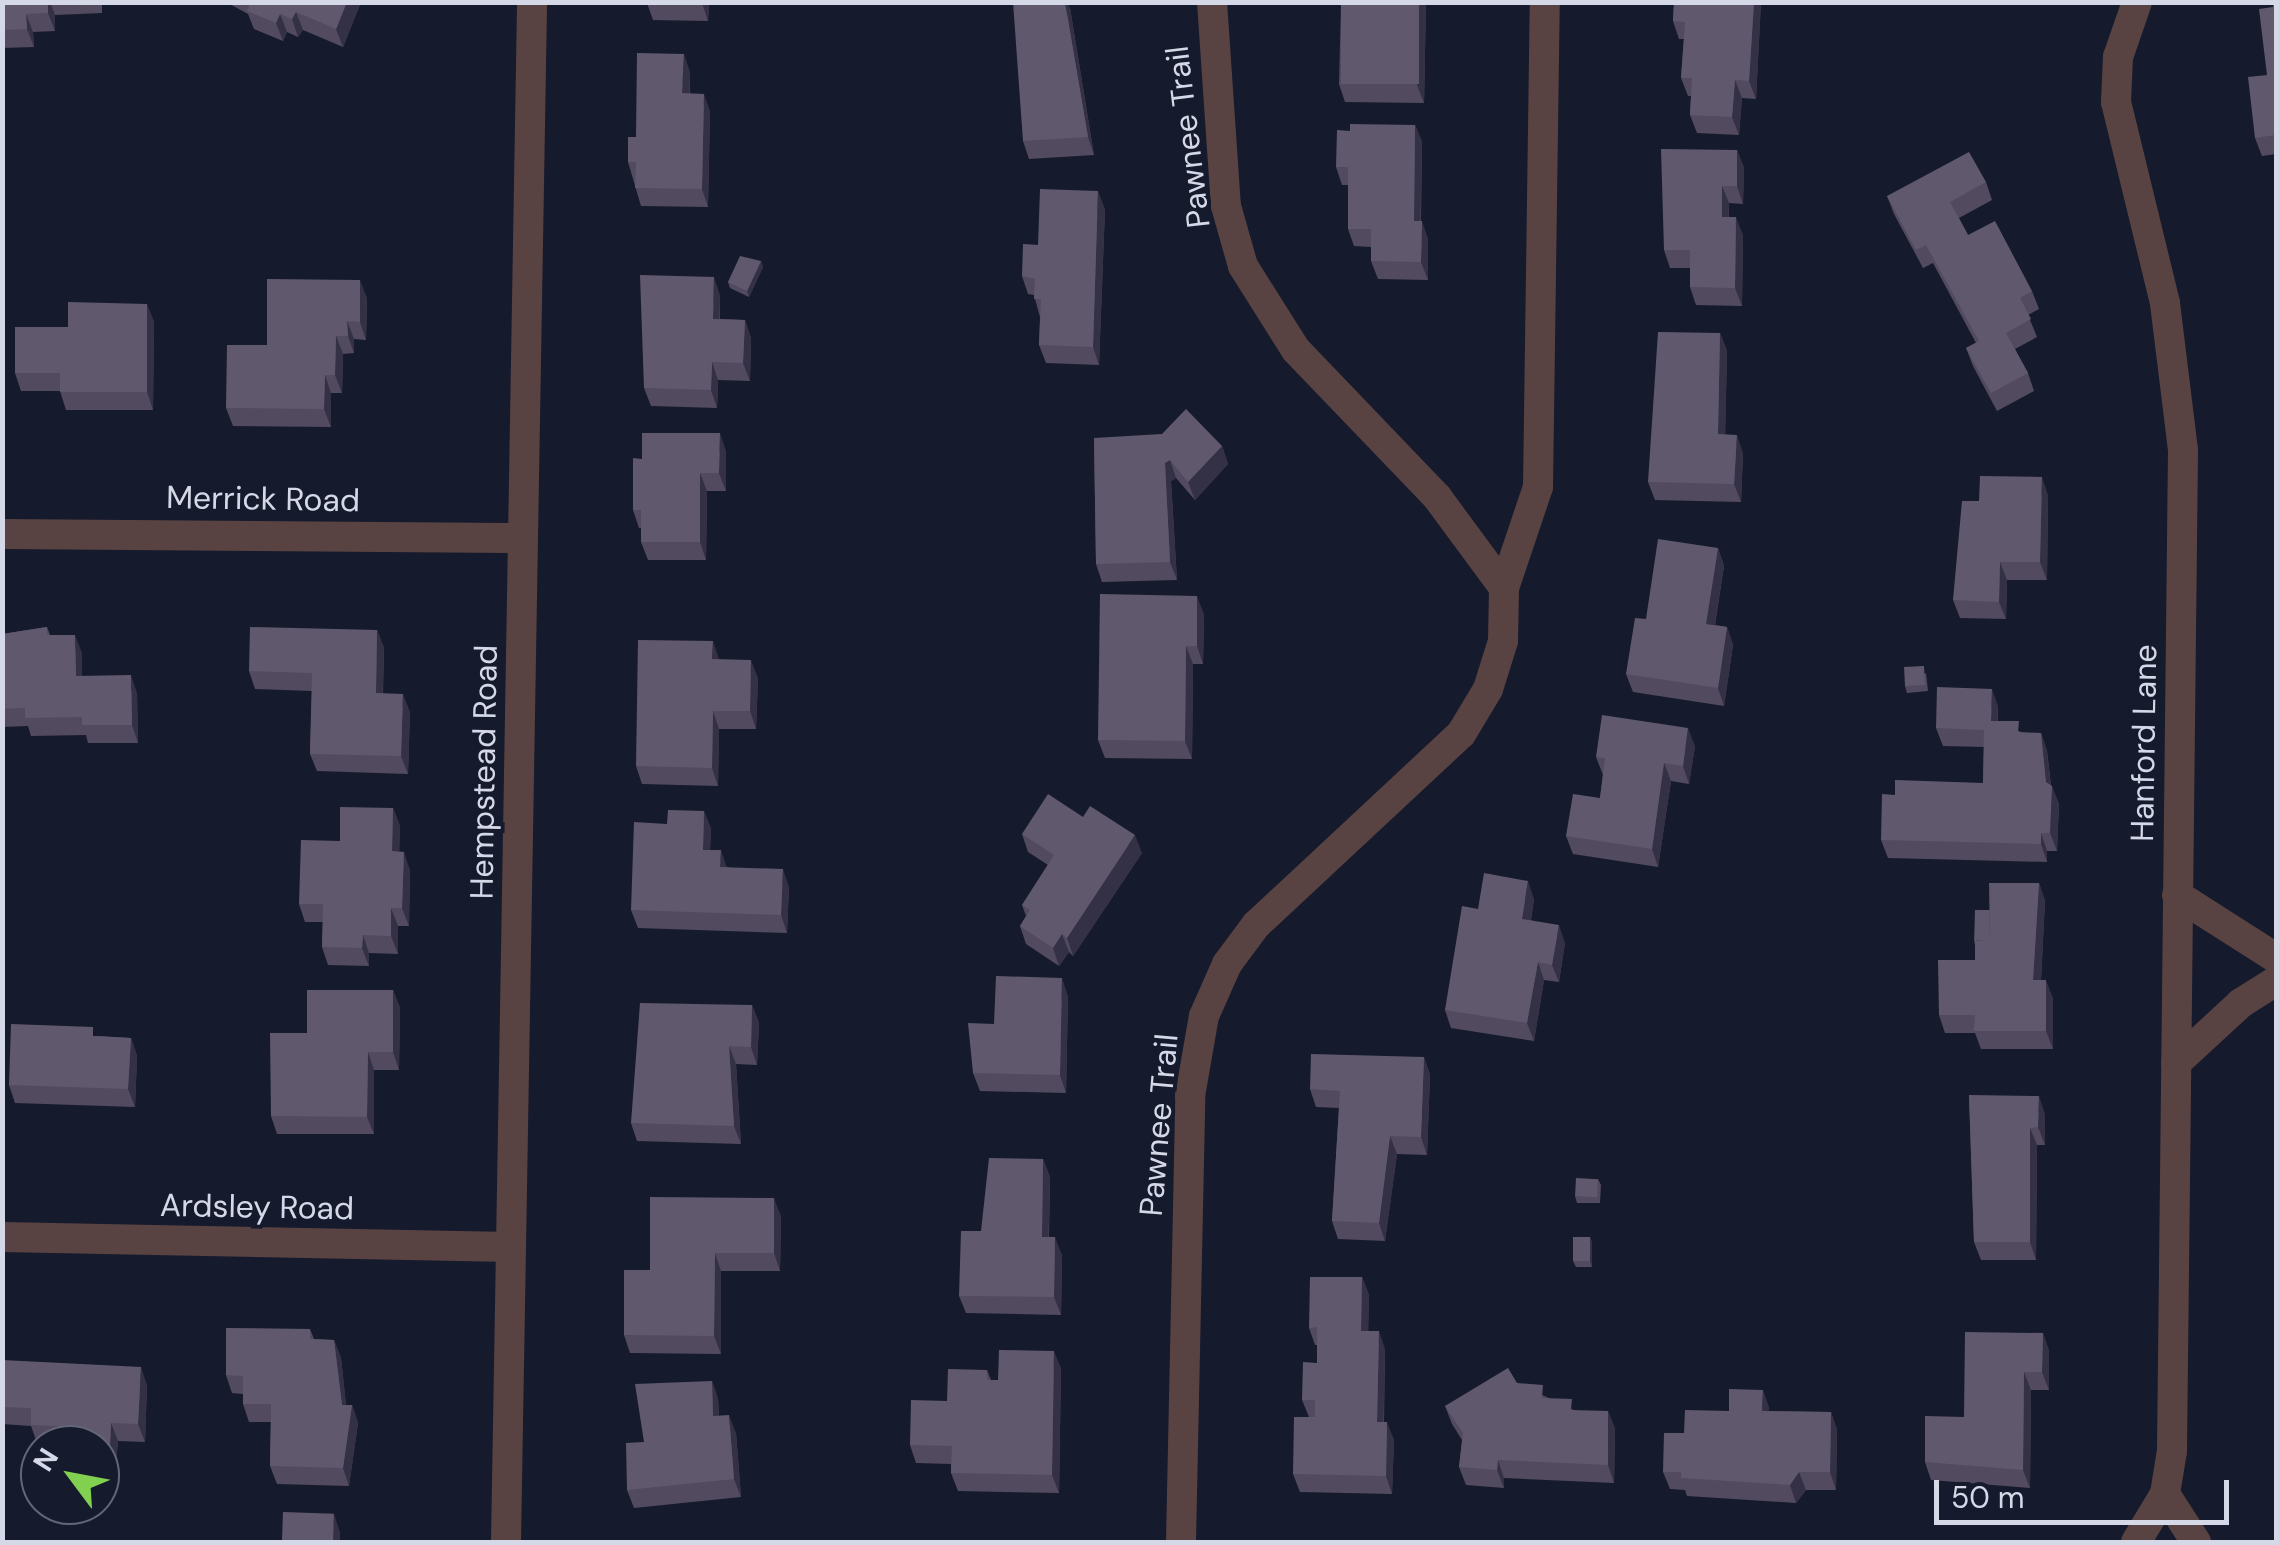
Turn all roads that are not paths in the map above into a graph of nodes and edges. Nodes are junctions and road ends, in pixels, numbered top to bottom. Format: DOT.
graph roads {
  1 [pos="532,2"];
  2 [pos="1212,2"];
  3 [pos="1546,2"];
  4 [pos="2137,2"];
  5 [pos="2,534"];
  6 [pos="523,538"];
  7 [pos="1504,588"];
  8 [pos="2178,895"];
  9 [pos="2276,958"];
  10 [pos="2276,982"];
  11 [pos="2176,1063"];
  12 [pos="2,1238"];
  13 [pos="511,1247"];
  14 [pos="2165,1494"];
  15 [pos="506,1542"];
  16 [pos="1181,1542"];
  17 [pos="2136,1542"];
  18 [pos="2196,1542"];
  1 -- 6 [label="street, Hempstead Road"];
  2 -- 7 [label="street, Pawnee Trail"];
  3 -- 7 [label="street, Pawnee Trail"];
  4 -- 8 [label="street, Hanford Lane"];
  5 -- 6 [label="street, Merrick Road"];
  6 -- 13 [label="street, Hempstead Road"];
  7 -- 16 [label="street, Pawnee Trail"];
  8 -- 9 [label="street"];
  8 -- 11 [label="street, Hanford Lane"];
  10 -- 11 [label="street"];
  11 -- 14 [label="street, Hanford Lane"];
  12 -- 13 [label="street, Ardsley Road"];
  13 -- 15 [label="street, Hempstead Road"];
  14 -- 17 [label="street, Hanford Lane"];
  14 -- 18 [label="street"];
}
